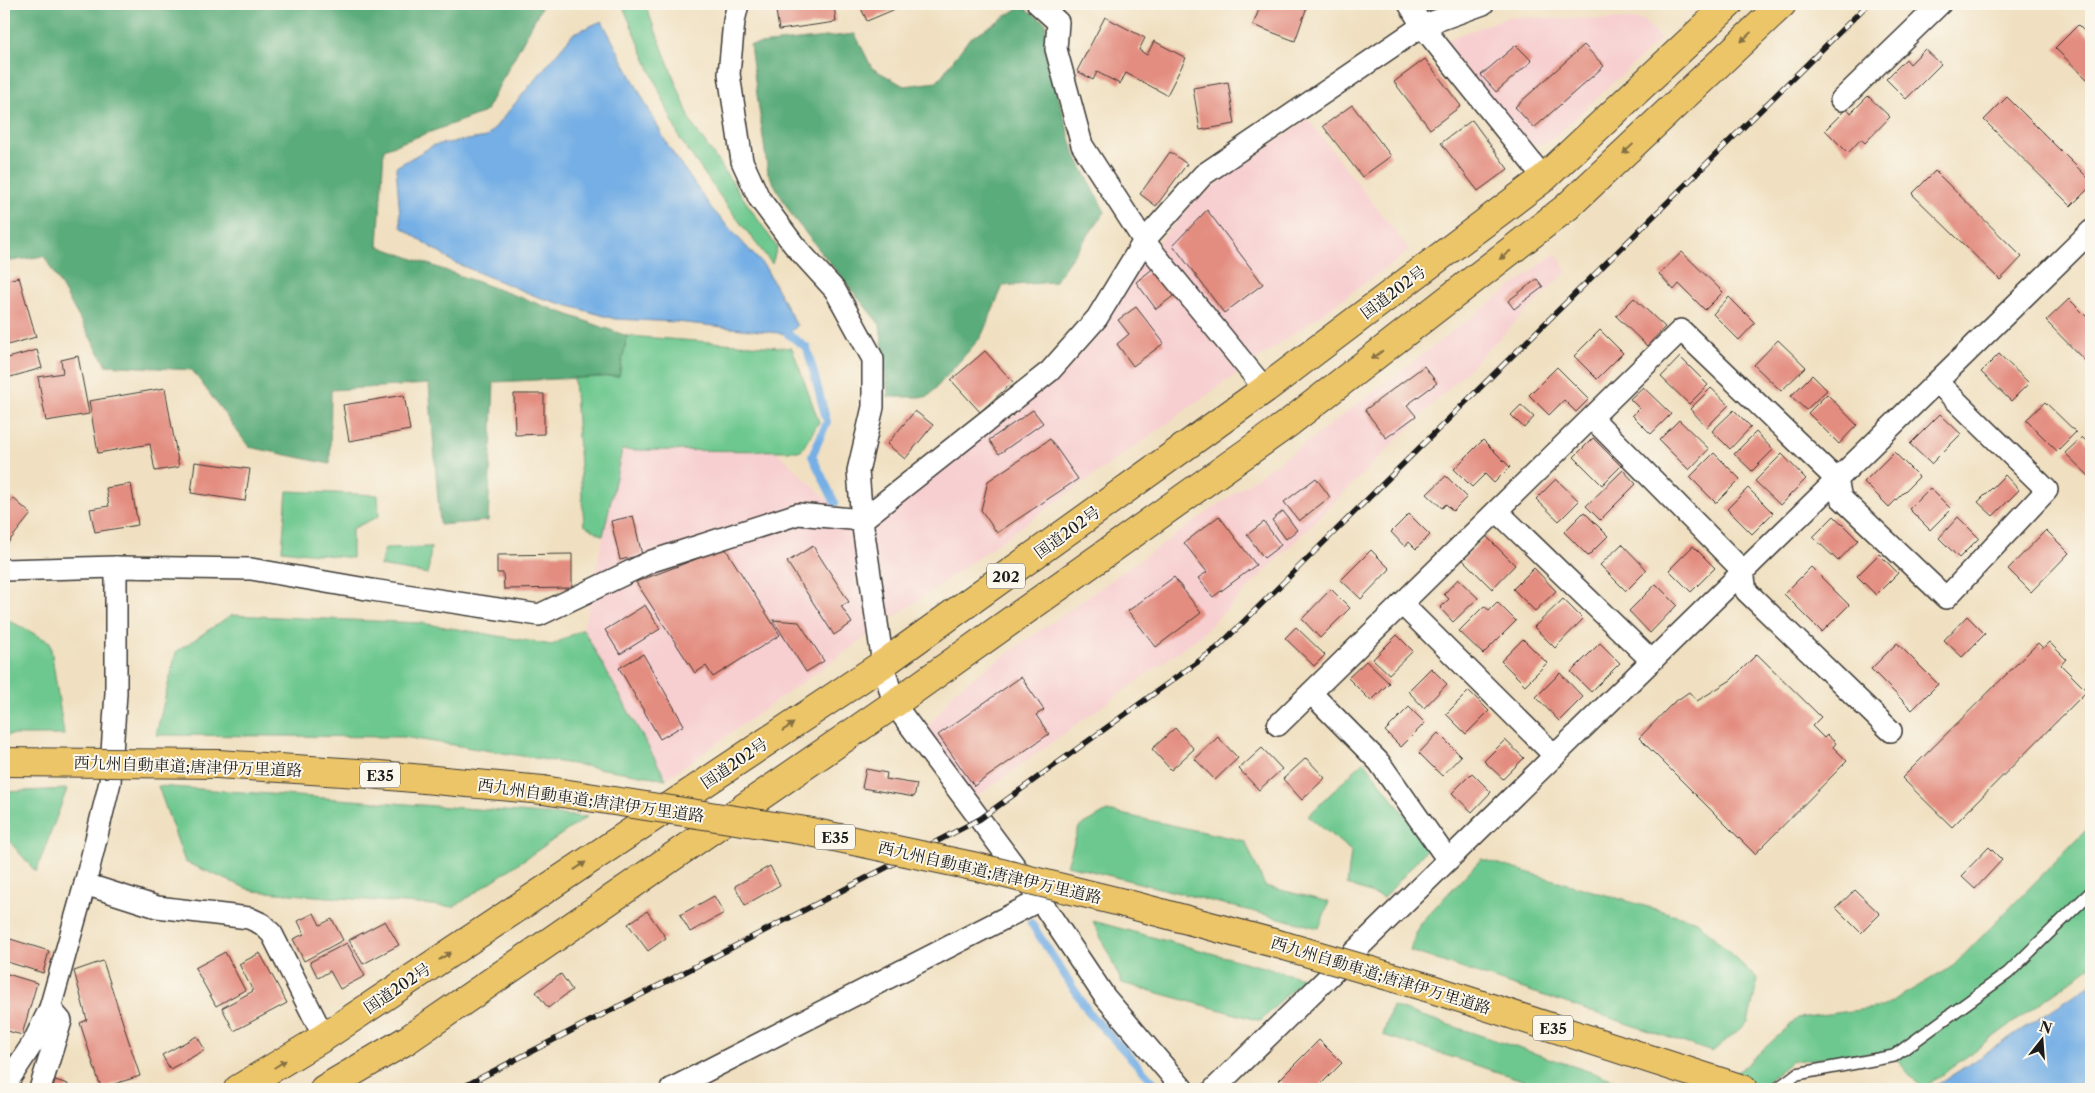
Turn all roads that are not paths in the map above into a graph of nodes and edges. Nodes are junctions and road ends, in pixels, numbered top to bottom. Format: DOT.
graph roads {
  1 [pos="738,4"];
  2 [pos="1038,4"];
  3 [pos="1409,4"];
  4 [pos="1483,4"];
  5 [pos="1729,4"];
  6 [pos="1782,4"];
  7 [pos="1940,4"];
  8 [pos="1422,26"];
  9 [pos="1841,100"];
  10 [pos="1544,178"];
  11 [pos="2091,231"];
  12 [pos="1144,241"];
  13 [pos="1937,382"];
  14 [pos="1265,389"];
  15 [pos="1592,418"];
  16 [pos="1837,480"];
  17 [pos="1497,511"];
  18 [pos="862,520"];
  19 [pos="116,567"];
  20 [pos="4,570"];
  21 [pos="1743,571"];
  22 [pos="1402,604"];
  23 [pos="1652,661"];
  24 [pos="883,664"];
  25 [pos="1311,693"];
  26 [pos="894,704"];
  27 [pos="1278,725"];
  28 [pos="1891,732"];
  29 [pos="1555,756"];
  30 [pos="4,762"];
  31 [pos="1448,860"];
  32 [pos="85,884"];
  33 [pos="2091,892"];
  34 [pos="1040,900"];
  35 [pos="50,1008"];
  36 [pos="324,1037"];
  37 [pos="4,1087"];
  38 [pos="40,1089"];
  39 [pos="238,1089"];
  40 [pos="324,1089"];
  41 [pos="671,1089"];
  42 [pos="1183,1089"];
  43 [pos="1214,1089"];
  44 [pos="1743,1089"];
  45 [pos="1777,1089"];
  1 -- 18 [label="street"];
  2 -- 12 [label="street"];
  3 -- 8 [label="street"];
  4 -- 8 [label="street"];
  5 -- 10 [label="highway, 国道202号 / 202"];
  6 -- 26 [label="highway, 202, one-way"];
  7 -- 9 [label="street"];
  8 -- 10 [label="street"];
  8 -- 12 [label="street"];
  10 -- 14 [label="highway, 国道202号 / 202"];
  11 -- 13 [label="street"];
  12 -- 14 [label="street"];
  12 -- 18 [label="street"];
  13 -- 16 [label="street"];
  13 -- 16 [label="street"];
  14 -- 24 [label="highway, 国道202号 / 202"];
  15 -- 16 [label="street"];
  15 -- 17 [label="street"];
  15 -- 21 [label="street"];
  16 -- 21 [label="street"];
  17 -- 22 [label="street"];
  17 -- 23 [label="street"];
  18 -- 19 [label="street"];
  18 -- 24 [label="street"];
  19 -- 20 [label="street"];
  19 -- 32 [label="street"];
  21 -- 23 [label="street"];
  21 -- 28 [label="street"];
  22 -- 25 [label="street"];
  22 -- 29 [label="street"];
  23 -- 29 [label="street"];
  24 -- 26 [label="street"];
  36 -- 24 [label="highway, 国道202号 / 202, one-way"];
  25 -- 27 [label="street"];
  25 -- 31 [label="street"];
  26 -- 34 [label="street"];
  26 -- 40 [label="highway, 202"];
  29 -- 31 [label="street"];
  30 -- 44 [label="highway, 西九州自動車道;唐津伊万里道路 / E35, bridge"];
  31 -- 43 [label="street"];
  32 -- 35 [label="street"];
  32 -- 36 [label="street"];
  33 -- 45 [label="lane"];
  34 -- 41 [label="street"];
  34 -- 42 [label="street"];
  35 -- 37 [label="street"];
  35 -- 38 [label="street"];
  39 -- 36 [label="highway, 国道202号 / 202, one-way"];
}
